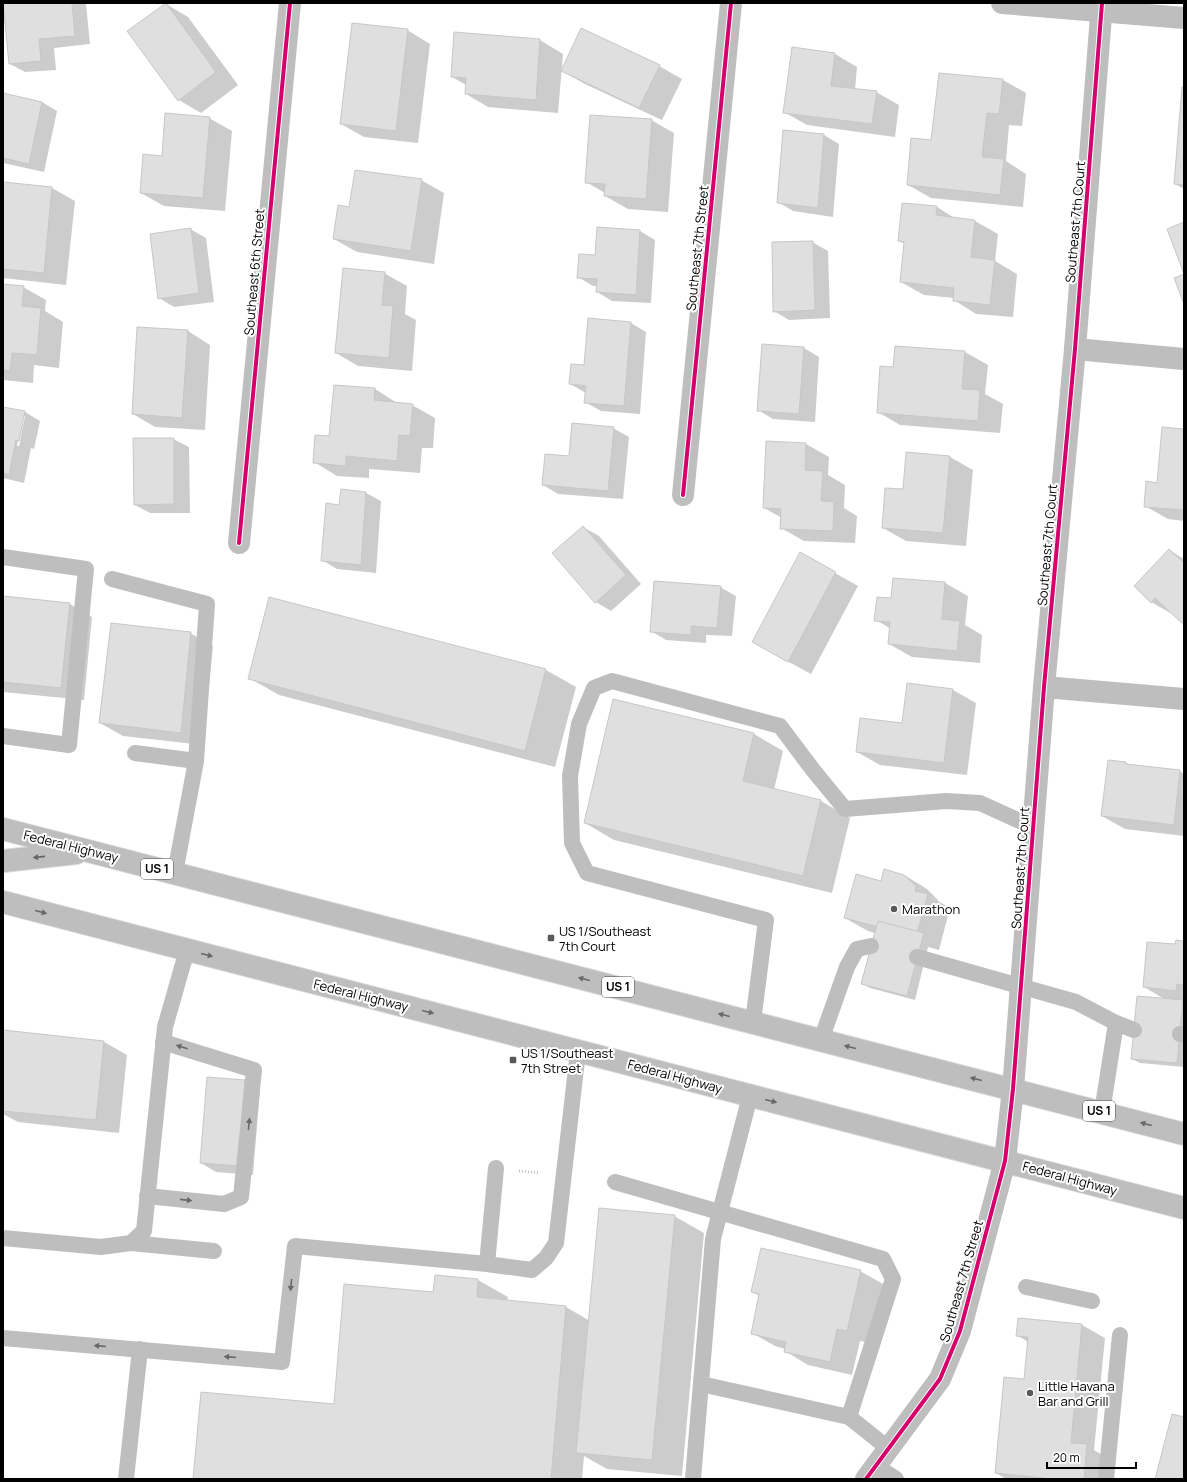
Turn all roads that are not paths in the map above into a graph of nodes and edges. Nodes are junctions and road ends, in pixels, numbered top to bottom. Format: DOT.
graph roads {
  1 [pos="290,3"];
  2 [pos="731,3"];
  3 [pos="1002,3"];
  4 [pos="1102,7"];
  5 [pos="1184,18"];
  6 [pos="1075,349"];
  7 [pos="1184,359"];
  8 [pos="683,495"];
  9 [pos="239,543"];
  10 [pos="3,558"];
  11 [pos="112,579"];
  12 [pos="1044,687"];
  13 [pos="1184,699"];
  14 [pos="3,736"];
  15 [pos="134,753"];
  16 [pos="196,761"];
  17 [pos="1033,827"];
  18 [pos="3,829"];
  19 [pos="92,852"];
  20 [pos="3,861"];
  21 [pos="175,873"];
  22 [pos="3,902"];
  23 [pos="871,946"];
  24 [pos="187,950"];
  25 [pos="917,957"];
  26 [pos="1021,987"];
  27 [pos="753,1022"];
  28 [pos="1116,1023"];
  29 [pos="1134,1030"];
  30 [pos="821,1040"];
  31 [pos="164,1042"];
  32 [pos="578,1051"];
  33 [pos="1014,1089"];
  34 [pos="750,1096"];
  35 [pos="1102,1112"];
  36 [pos="1184,1134"];
  37 [pos="1005,1161"];
  38 [pos="496,1168"];
  39 [pos="616,1182"];
  40 [pos="147,1196"];
  41 [pos="1184,1208"];
  42 [pos="720,1213"];
  43 [pos="3,1238"];
  44 [pos="131,1243"];
  45 [pos="214,1251"];
  46 [pos="487,1264"];
  47 [pos="1026,1287"];
  48 [pos="1092,1301"];
  49 [pos="1120,1335"];
  50 [pos="3,1338"];
  51 [pos="140,1349"];
  52 [pos="701,1384"];
  53 [pos="849,1417"];
  54 [pos="889,1448"];
  55 [pos="871,1472"];
  56 [pos="126,1479"];
  57 [pos="693,1479"];
  58 [pos="896,1479"];
  59 [pos="1106,1479"];
  1 -- 9 [label="street, Southeast 6th Street"];
  2 -- 8 [label="street, Southeast 7th Street"];
  3 -- 4 [label="street"];
  4 -- 5 [label="street"];
  4 -- 6 [label="street, Southeast 7th Court"];
  6 -- 7 [label="street"];
  6 -- 12 [label="street, Southeast 7th Court"];
  10 -- 14 [label="lane"];
  11 -- 16 [label="lane"];
  12 -- 13 [label="street"];
  12 -- 17 [label="street, Southeast 7th Court"];
  15 -- 16 [label="lane"];
  16 -- 21 [label="lane"];
  17 -- 26 [label="street, Southeast 7th Court"];
  17 -- 27 [label="lane"];
  18 -- 19 [label="street, Federal Highway / US 1"];
  19 -- 20 [label="street, one-way"];
  19 -- 21 [label="street, Federal Highway / US 1"];
  27 -- 21 [label="street, Federal Highway / US 1, one-way"];
  22 -- 24 [label="street, Federal Highway, one-way"];
  23 -- 30 [label="lane"];
  24 -- 31 [label="lane"];
  24 -- 32 [label="street, Federal Highway, one-way"];
  25 -- 26 [label="lane"];
  26 -- 28 [label="lane"];
  26 -- 33 [label="street, Southeast 7th Court"];
  27 -- 30 [label="street, Federal Highway / US 1"];
  28 -- 29 [label="lane"];
  28 -- 35 [label="lane"];
  33 -- 30 [label="street, Federal Highway / US 1, one-way"];
  31 -- 40 [label="lane"];
  40 -- 31 [label="lane, one-way"];
  32 -- 34 [label="street, Federal Highway"];
  32 -- 46 [label="lane"];
  33 -- 35 [label="street, Federal Highway / US 1"];
  33 -- 37 [label="street, Southeast 7th Street"];
  34 -- 37 [label="street, Federal Highway, one-way"];
  34 -- 42 [label="lane"];
  36 -- 35 [label="street, Federal Highway / US 1, one-way"];
  37 -- 41 [label="street, Federal Highway"];
  37 -- 54 [label="street, Southeast 7th Street"];
  38 -- 46 [label="lane"];
  39 -- 42 [label="lane"];
  40 -- 44 [label="lane"];
  42 -- 52 [label="lane"];
  42 -- 53 [label="lane"];
  43 -- 44 [label="lane"];
  44 -- 45 [label="lane"];
  46 -- 51 [label="lane, one-way"];
  47 -- 48 [label="lane"];
  49 -- 59 [label="lane"];
  51 -- 50 [label="lane, one-way"];
  51 -- 56 [label="lane"];
  52 -- 53 [label="lane"];
  52 -- 57 [label="lane"];
  53 -- 54 [label="lane"];
  54 -- 55 [label="street, Southeast 7th Street"];
  55 -- 58 [label="lane"];
}
